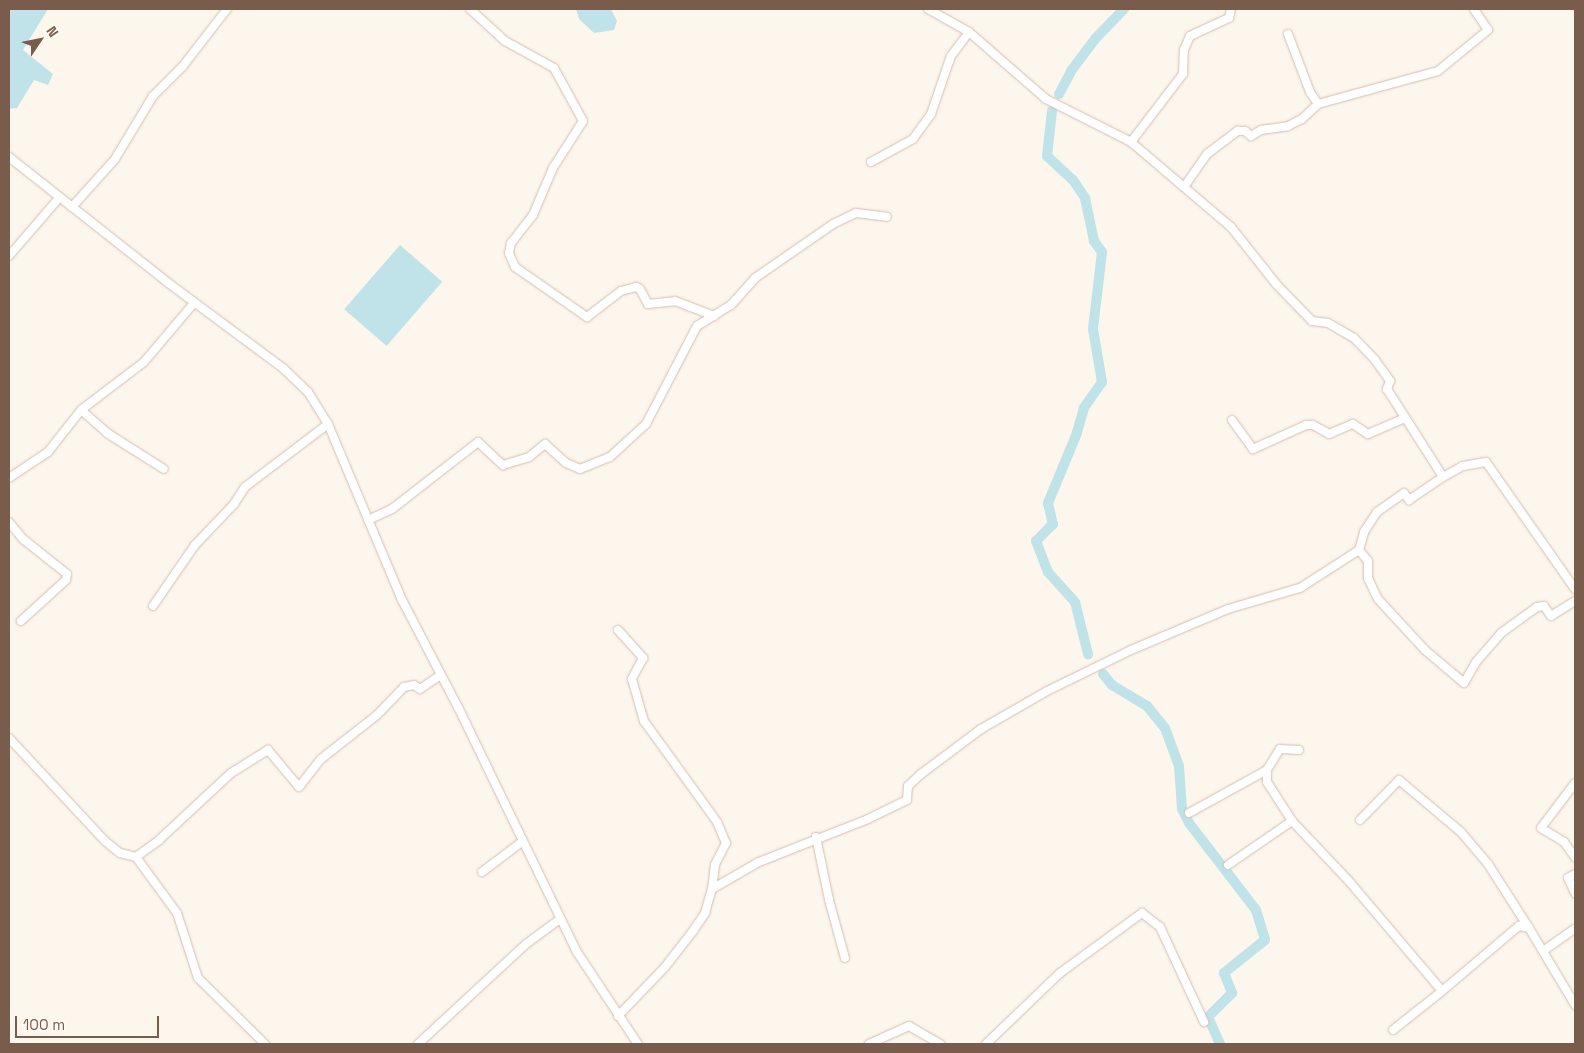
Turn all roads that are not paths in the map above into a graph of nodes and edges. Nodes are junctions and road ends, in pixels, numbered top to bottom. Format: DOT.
graph roads {
  1 [pos="227,9"];
  2 [pos="928,9"];
  3 [pos="1231,9"];
  4 [pos="1474,9"];
  5 [pos="474,10"];
  6 [pos="969,32"];
  7 [pos="1288,34"];
  8 [pos="1318,104"];
  9 [pos="1131,142"];
  10 [pos="9,157"];
  11 [pos="871,162"];
  12 [pos="1184,187"];
  13 [pos="60,197"];
  14 [pos="72,207"];
  15 [pos="887,217"];
  16 [pos="9,256"];
  17 [pos="194,303"];
  18 [pos="714,316"];
  19 [pos="81,410"];
  20 [pos="1405,418"];
  21 [pos="1232,420"];
  22 [pos="328,424"];
  23 [pos="164,469"];
  24 [pos="1443,477"];
  25 [pos="9,478"];
  26 [pos="368,520"];
  27 [pos="9,522"];
  28 [pos="1359,550"];
  29 [pos="1575,589"];
  30 [pos="1575,601"];
  31 [pos="153,606"];
  32 [pos="21,621"];
  33 [pos="618,630"];
  34 [pos="441,675"];
  35 [pos="9,738"];
  36 [pos="1299,750"];
  37 [pos="1267,770"];
  38 [pos="1575,783"];
  39 [pos="1189,813"];
  40 [pos="1360,820"];
  41 [pos="1292,821"];
  42 [pos="816,837"];
  43 [pos="523,841"];
  44 [pos="136,857"];
  45 [pos="1575,857"];
  46 [pos="1228,865"];
  47 [pos="482,872"];
  48 [pos="1575,874"];
  49 [pos="712,889"];
  50 [pos="1575,893"];
  51 [pos="560,919"];
  52 [pos="1529,928"];
  53 [pos="1575,929"];
  54 [pos="1543,951"];
  55 [pos="845,958"];
  56 [pos="1442,991"];
  57 [pos="1575,1005"];
  58 [pos="618,1016"];
  59 [pos="1204,1022"];
  60 [pos="1393,1030"];
  61 [pos="265,1044"];
  62 [pos="418,1044"];
  63 [pos="638,1044"];
  64 [pos="869,1044"];
  65 [pos="940,1044"];
  66 [pos="986,1044"];
  1 -- 14 [label="street"];
  2 -- 6 [label="street"];
  3 -- 9 [label="street"];
  4 -- 8 [label="street"];
  5 -- 18 [label="street"];
  6 -- 9 [label="street"];
  6 -- 11 [label="street"];
  7 -- 8 [label="street"];
  8 -- 12 [label="street"];
  9 -- 12 [label="street"];
  10 -- 13 [label="street"];
  12 -- 20 [label="street"];
  13 -- 14 [label="street"];
  13 -- 16 [label="street"];
  14 -- 17 [label="street"];
  15 -- 18 [label="street"];
  17 -- 19 [label="street"];
  17 -- 22 [label="street"];
  18 -- 26 [label="street"];
  19 -- 23 [label="street"];
  19 -- 25 [label="street"];
  20 -- 21 [label="street"];
  20 -- 24 [label="street"];
  22 -- 26 [label="street"];
  22 -- 31 [label="street"];
  24 -- 28 [label="street"];
  24 -- 29 [label="street"];
  26 -- 34 [label="street"];
  27 -- 32 [label="street"];
  28 -- 30 [label="street"];
  28 -- 42 [label="street"];
  33 -- 49 [label="street"];
  34 -- 43 [label="street"];
  34 -- 44 [label="street"];
  35 -- 44 [label="street"];
  36 -- 37 [label="street"];
  37 -- 39 [label="street"];
  37 -- 41 [label="street"];
  38 -- 45 [label="street"];
  40 -- 52 [label="street"];
  41 -- 46 [label="street"];
  41 -- 56 [label="street"];
  42 -- 49 [label="street"];
  42 -- 55 [label="street"];
  43 -- 47 [label="street"];
  43 -- 51 [label="street"];
  44 -- 61 [label="street"];
  48 -- 50 [label="street"];
  49 -- 58 [label="street"];
  51 -- 58 [label="street"];
  51 -- 62 [label="street"];
  52 -- 54 [label="street"];
  52 -- 56 [label="street"];
  53 -- 54 [label="street"];
  54 -- 57 [label="street"];
  56 -- 60 [label="street"];
  58 -- 63 [label="street"];
  59 -- 66 [label="street"];
  64 -- 65 [label="street"];
}
